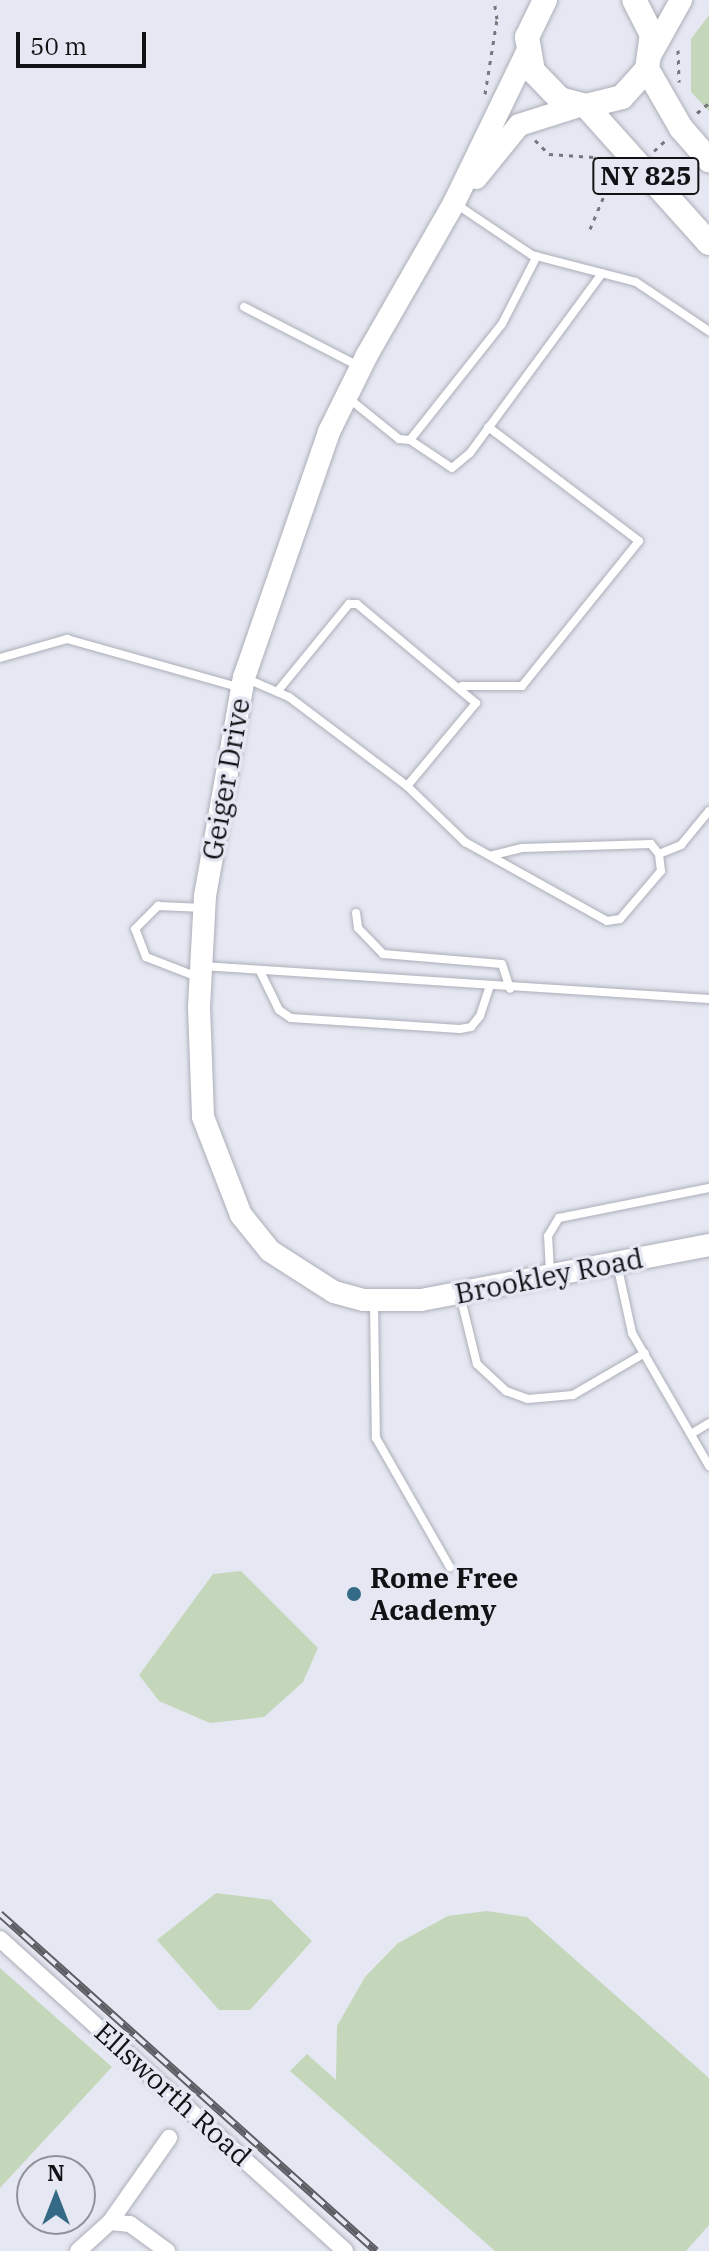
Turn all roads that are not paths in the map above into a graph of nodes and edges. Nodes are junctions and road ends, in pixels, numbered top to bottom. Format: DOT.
graph roads {
  1 [pos="545,0"];
  2 [pos="634,0"];
  3 [pos="681,0"];
  4 [pos="528,11"];
  5 [pos="527,52"];
  6 [pos="649,62"];
  7 [pos="582,106"];
  8 [pos="709,160"];
  9 [pos="454,203"];
  10 [pos="709,243"];
  11 [pos="537,256"];
  12 [pos="602,273"];
  13 [pos="244,307"];
  14 [pos="709,331"];
  15 [pos="361,367"];
  16 [pos="346,397"];
  17 [pos="488,427"];
  18 [pos="410,440"];
  19 [pos="0,658"];
  20 [pos="243,683"];
  21 [pos="462,686"];
  22 [pos="277,692"];
  23 [pos="407,786"];
  24 [pos="709,811"];
  25 [pos="659,854"];
  26 [pos="491,856"];
  27 [pos="204,908"];
  28 [pos="356,913"];
  29 [pos="260,971"];
  30 [pos="201,972"];
  31 [pos="489,988"];
  32 [pos="510,989"];
  33 [pos="709,999"];
  34 [pos="709,1188"];
  35 [pos="709,1245"];
  36 [pos="617,1263"];
  37 [pos="550,1276"];
  38 [pos="459,1293"];
  39 [pos="381,1301"];
  40 [pos="645,1353"];
  41 [pos="709,1423"];
  42 [pos="691,1434"];
  43 [pos="709,1466"];
  44 [pos="450,1567"];
  45 [pos="0,1939"];
  46 [pos="169,2138"];
  47 [pos="110,2222"];
  48 [pos="78,2251"];
  49 [pos="167,2251"];
  50 [pos="345,2251"];
  1 -- 4 [label="main road"];
  2 -- 6 [label="main road, NY 825"];
  3 -- 6 [label="street"];
  4 -- 5 [label="main road"];
  5 -- 7 [label="main road, NY 825"];
  5 -- 9 [label="street, Geiger Drive"];
  6 -- 7 [label="main road"];
  6 -- 8 [label="main road, NY 825"];
  7 -- 9 [label="street, Geiger Drive"];
  7 -- 10 [label="main road, NY 825"];
  9 -- 11 [label="lane"];
  9 -- 15 [label="street, Geiger Drive"];
  11 -- 12 [label="lane"];
  11 -- 18 [label="lane"];
  12 -- 14 [label="lane"];
  12 -- 17 [label="lane"];
  13 -- 15 [label="lane"];
  15 -- 16 [label="street, Geiger Drive"];
  16 -- 18 [label="lane"];
  16 -- 20 [label="street, Geiger Drive"];
  17 -- 18 [label="lane"];
  17 -- 21 [label="lane"];
  19 -- 20 [label="lane"];
  20 -- 22 [label="lane"];
  20 -- 27 [label="street, Geiger Drive"];
  21 -- 22 [label="lane"];
  21 -- 23 [label="lane"];
  22 -- 23 [label="lane"];
  23 -- 26 [label="lane"];
  24 -- 25 [label="lane"];
  25 -- 26 [label="lane"];
  25 -- 26 [label="lane"];
  27 -- 30 [label="street, Geiger Drive"];
  27 -- 30 [label="lane"];
  28 -- 32 [label="lane"];
  29 -- 30 [label="lane"];
  29 -- 31 [label="lane"];
  29 -- 31 [label="lane"];
  30 -- 39 [label="street, Geiger Drive"];
  31 -- 32 [label="lane"];
  32 -- 33 [label="lane"];
  34 -- 37 [label="lane"];
  35 -- 36 [label="street, Brookley Road"];
  36 -- 37 [label="street, Brookley Road"];
  36 -- 40 [label="lane"];
  37 -- 38 [label="street, Brookley Road"];
  38 -- 39 [label="street, Brookley Road"];
  38 -- 40 [label="lane"];
  39 -- 44 [label="lane"];
  40 -- 42 [label="lane"];
  41 -- 42 [label="lane"];
  42 -- 43 [label="lane"];
  45 -- 50 [label="street, Ellsworth Road"];
  46 -- 47 [label="street"];
  47 -- 48 [label="street"];
  47 -- 49 [label="street"];
}
